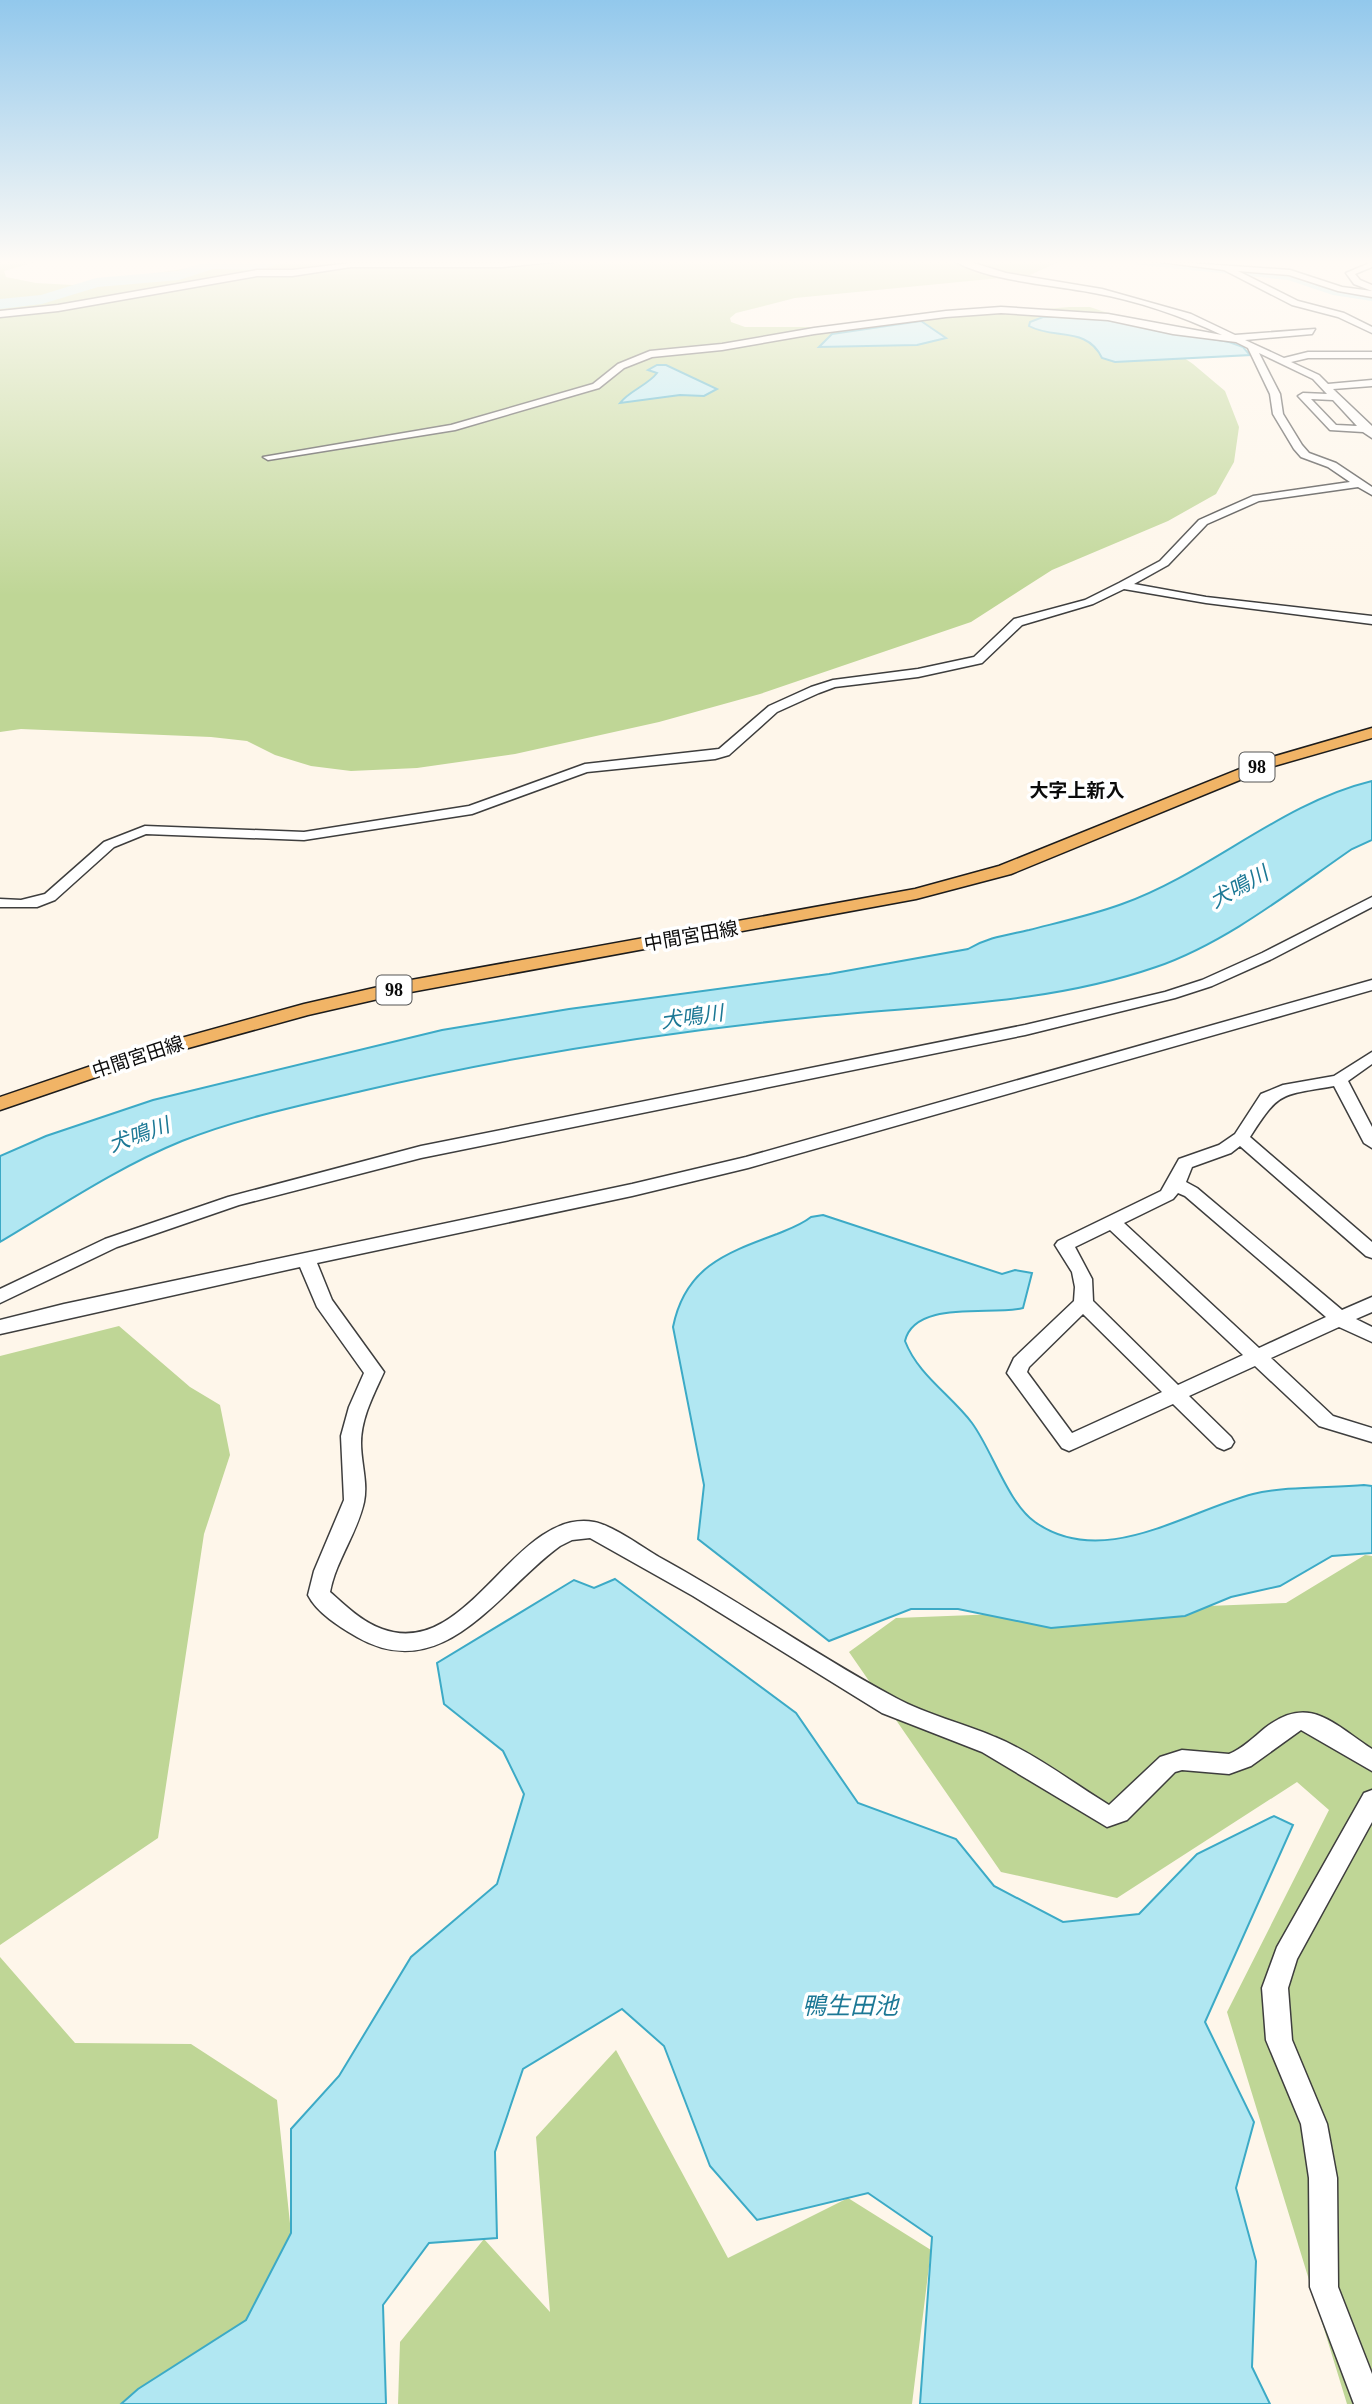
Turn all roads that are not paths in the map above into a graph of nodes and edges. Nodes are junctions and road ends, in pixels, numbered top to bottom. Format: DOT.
graph roads {
  1 [pos="613,372"];
  2 [pos="1271,372"];
  3 [pos="1306,372"];
  4 [pos="1372,383"];
  5 [pos="1329,387"];
  6 [pos="1289,395"];
  7 [pos="1338,397"];
  8 [pos="1370,431"];
  9 [pos="268,457"];
  10 [pos="1359,484"];
  11 [pos="1372,492"];
  12 [pos="1123,585"];
  13 [pos="1372,620"];
  14 [pos="1372,733"];
  15 [pos="1372,901"];
  16 [pos="0,903"];
  17 [pos="1372,985"];
  18 [pos="1372,1057"];
  19 [pos="1339,1080"];
  20 [pos="0,1104"];
  21 [pos="1241,1138"];
  22 [pos="1372,1143"];
  23 [pos="1177,1184"];
  24 [pos="1112,1222"];
  25 [pos="1372,1252"];
  26 [pos="306,1260"];
  27 [pos="0,1297"];
  28 [pos="1083,1304"];
  29 [pos="1372,1304"];
  30 [pos="1340,1320"];
  31 [pos="0,1327"];
  32 [pos="1372,1335"];
  33 [pos="1258,1356"];
  34 [pos="1176,1394"];
  35 [pos="1372,1435"];
  36 [pos="1224,1442"];
  37 [pos="1372,1761"];
  38 [pos="1372,1800"];
  39 [pos="1369,2404"];
  1 -- 9 [label="street"];
  2 -- 6 [label="street"];
  3 -- 5 [label="street"];
  4 -- 5 [label="street"];
  5 -- 7 [label="street"];
  6 -- 7 [label="street"];
  6 -- 8 [label="street"];
  6 -- 10 [label="street"];
  7 -- 8 [label="street"];
  10 -- 11 [label="street"];
  10 -- 12 [label="street"];
  12 -- 13 [label="street"];
  12 -- 16 [label="street"];
  14 -- 20 [label="main road, 中間宮田線 / 98"];
  15 -- 27 [label="street"];
  17 -- 26 [label="street"];
  18 -- 19 [label="street"];
  19 -- 21 [label="street"];
  19 -- 22 [label="street"];
  21 -- 23 [label="street"];
  21 -- 25 [label="street"];
  23 -- 24 [label="street"];
  23 -- 30 [label="street"];
  24 -- 28 [label="street"];
  24 -- 33 [label="street"];
  26 -- 31 [label="street"];
  26 -- 37 [label="street"];
  28 -- 34 [label="street"];
  28 -- 34 [label="street"];
  29 -- 30 [label="street"];
  30 -- 32 [label="street"];
  30 -- 33 [label="street"];
  33 -- 34 [label="street"];
  33 -- 35 [label="street"];
  34 -- 36 [label="street"];
  38 -- 39 [label="street"];
}
